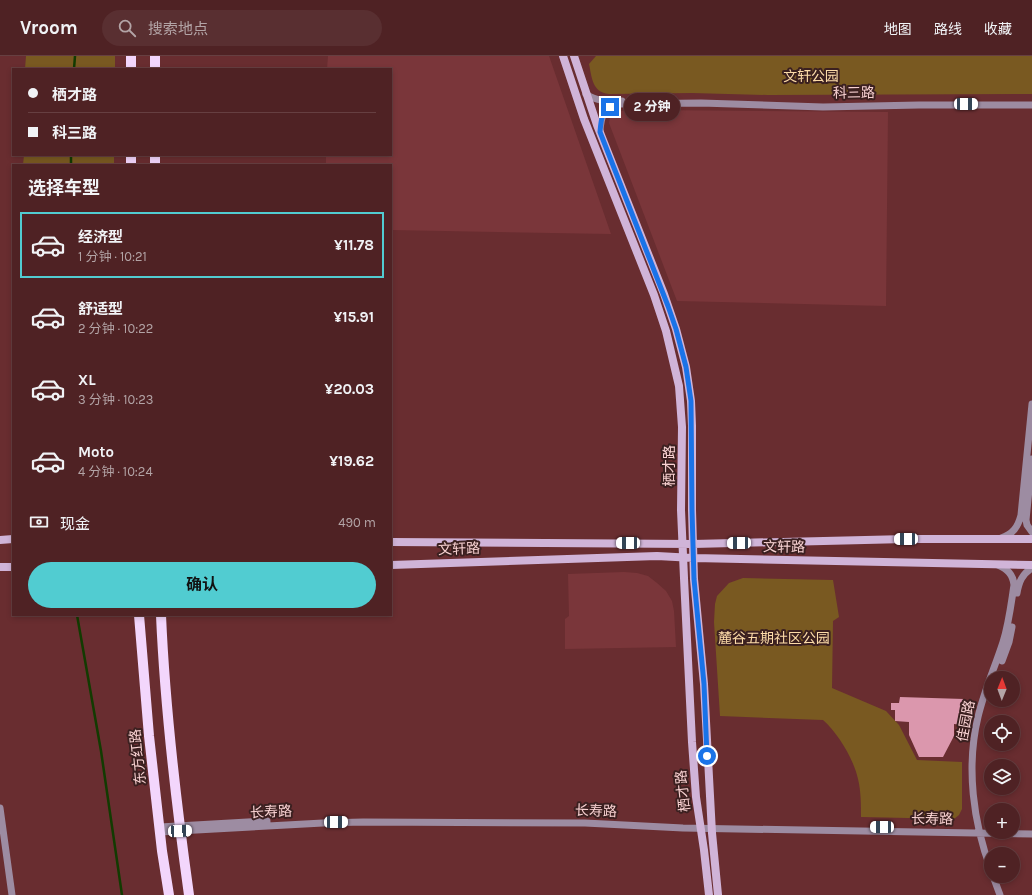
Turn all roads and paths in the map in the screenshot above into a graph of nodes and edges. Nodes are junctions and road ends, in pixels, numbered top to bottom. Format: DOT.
graph roads {
  1 [pos="131,56"];
  2 [pos="155,56"];
  3 [pos="563,56"];
  4 [pos="574,56"];
  5 [pos="131,68"];
  6 [pos="155,68"];
  7 [pos="586,94"];
  8 [pos="1032,102"];
  9 [pos="1032,105"];
  10 [pos="600,132"];
  11 [pos="1032,404"];
  12 [pos="1032,459"];
  13 [pos="1032,532"];
  14 [pos="1032,538"];
  15 [pos="0,539"];
  16 [pos="12,539"];
  17 [pos="998,539"];
  18 [pos="392,542"];
  19 [pos="683,544"];
  20 [pos="693,544"];
  21 [pos="683,558"];
  22 [pos="694,558"];
  23 [pos="996,564"];
  24 [pos="392,565"];
  25 [pos="1032,565"];
  26 [pos="7,567"];
  27 [pos="1032,568"];
  28 [pos="0,572"];
  29 [pos="139,616"];
  30 [pos="161,616"];
  31 [pos="999,671"];
  32 [pos="986,707"];
  33 [pos="0,808"];
  34 [pos="700,826"];
  35 [pos="711,826"];
  36 [pos="180,828"];
  37 [pos="160,829"];
  38 [pos="1020,829"];
  39 [pos="983,830"];
  40 [pos="1032,830"];
  41 [pos="1032,834"];
  42 [pos="988,847"];
  43 [pos="984,850"];
  44 [pos="996,883"];
  45 [pos="1001,883"];
  46 [pos="12,895"];
  47 [pos="169,895"];
  48 [pos="189,895"];
  49 [pos="709,895"];
  50 [pos="718,895"];
  51 [pos="1000,895"];
  52 [pos="1005,895"];
  1 -- 5 [label="main road"];
  2 -- 6 [label="main road"];
  3 -- 19 [label="main road, 栖才路"];
  4 -- 7 [label="main road, 栖才路"];
  7 -- 8 [label="street, 科三路"];
  7 -- 10 [label="main road, 栖才路"];
  9 -- 10 [label="street, 科三路"];
  10 -- 20 [label="main road, 栖才路"];
  11 -- 17 [label="street"];
  12 -- 13 [label="street"];
  14 -- 17 [label="main road, 文轩路"];
  15 -- 16 [label="main road"];
  17 -- 20 [label="main road, 文轩路"];
  18 -- 19 [label="main road, 文轩路"];
  19 -- 20 [label="main road, 文轩路"];
  19 -- 21 [label="main road, 栖才路"];
  20 -- 22 [label="main road, 栖才路"];
  21 -- 22 [label="main road, 文轩路"];
  21 -- 24 [label="main road, 文轩路"];
  21 -- 34 [label="main road, 栖才路"];
  22 -- 23 [label="main road, 文轩路"];
  22 -- 35 [label="main road, 栖才路"];
  23 -- 25 [label="main road, 文轩路"];
  23 -- 39 [label="street, 佳园路"];
  26 -- 28 [label="street"];
  27 -- 31 [label="street"];
  29 -- 37 [label="main road, 东方红路"];
  30 -- 36 [label="main road"];
  32 -- 39 [label="street, 佳园路"];
  33 -- 46 [label="street"];
  34 -- 35 [label="street, 长寿路"];
  34 -- 36 [label="street, 长寿路"];
  34 -- 49 [label="main road, 栖才路"];
  35 -- 39 [label="street, 长寿路"];
  35 -- 50 [label="main road, 栖才路"];
  36 -- 37 [label="street, 长寿路"];
  36 -- 48 [label="main road"];
  37 -- 47 [label="main road, 东方红路"];
  38 -- 40 [label="street"];
  39 -- 41 [label="street, 长寿路"];
  39 -- 42 [label="street, 佳园路"];
  39 -- 43 [label="street, 佳园路"];
  44 -- 51 [label="street"];
  45 -- 52 [label="street"];
}
